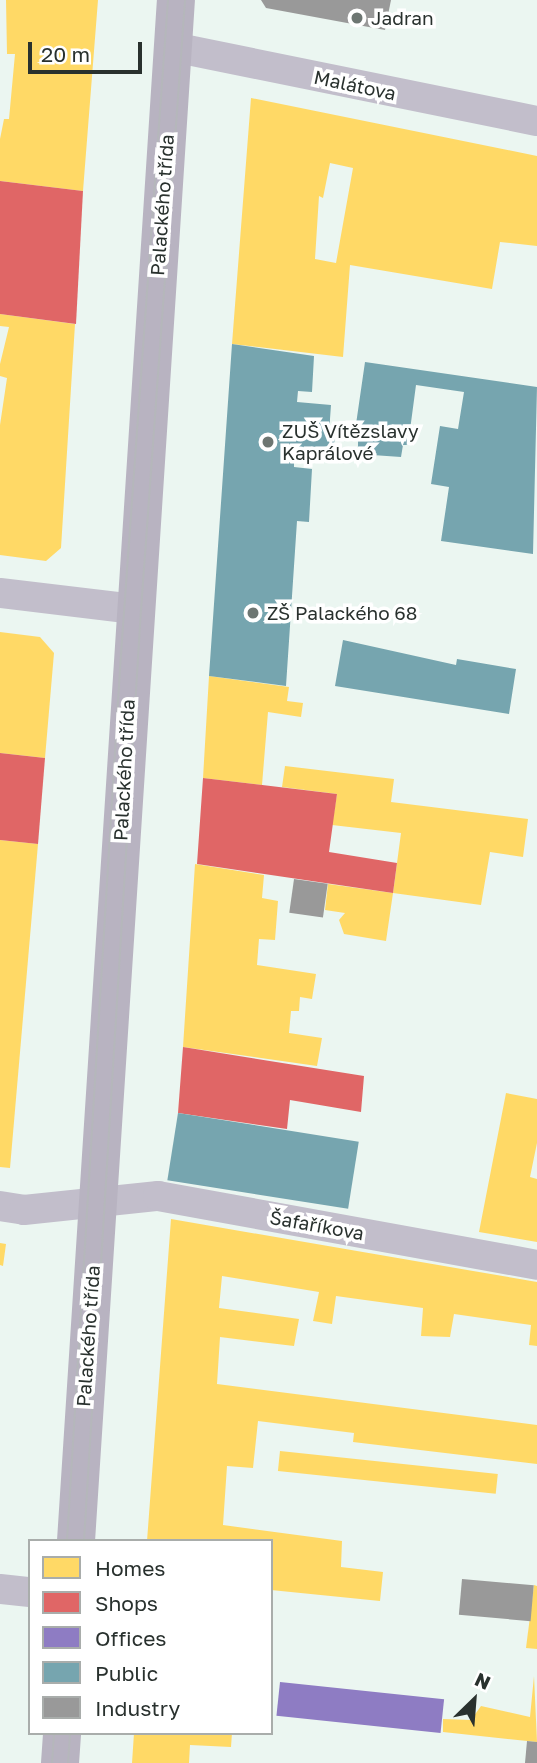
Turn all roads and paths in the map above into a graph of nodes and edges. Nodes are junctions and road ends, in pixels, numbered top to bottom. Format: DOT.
graph roads {
  1 [pos="176,0"];
  2 [pos="173,47"];
  3 [pos="537,121"];
  4 [pos="0,593"];
  5 [pos="134,609"];
  6 [pos="97,1203"];
  7 [pos="0,1206"];
  8 [pos="537,1265"];
  9 [pos="76,1539"];
  10 [pos="0,1589"];
  11 [pos="28,1592"];
  12 [pos="62,1735"];
  13 [pos="60,1763"];
  1 -- 2 [label="street, Palackého třída"];
  2 -- 3 [label="street, Malátova"];
  2 -- 5 [label="street, Palackého třída"];
  4 -- 5 [label="street"];
  5 -- 6 [label="street, Palackého třída"];
  6 -- 7 [label="street, Šafaříkova"];
  6 -- 8 [label="street, Šafaříkova"];
  6 -- 9 [label="street, Palackého třída"];
  10 -- 11 [label="street"];
  12 -- 13 [label="street"];
}
